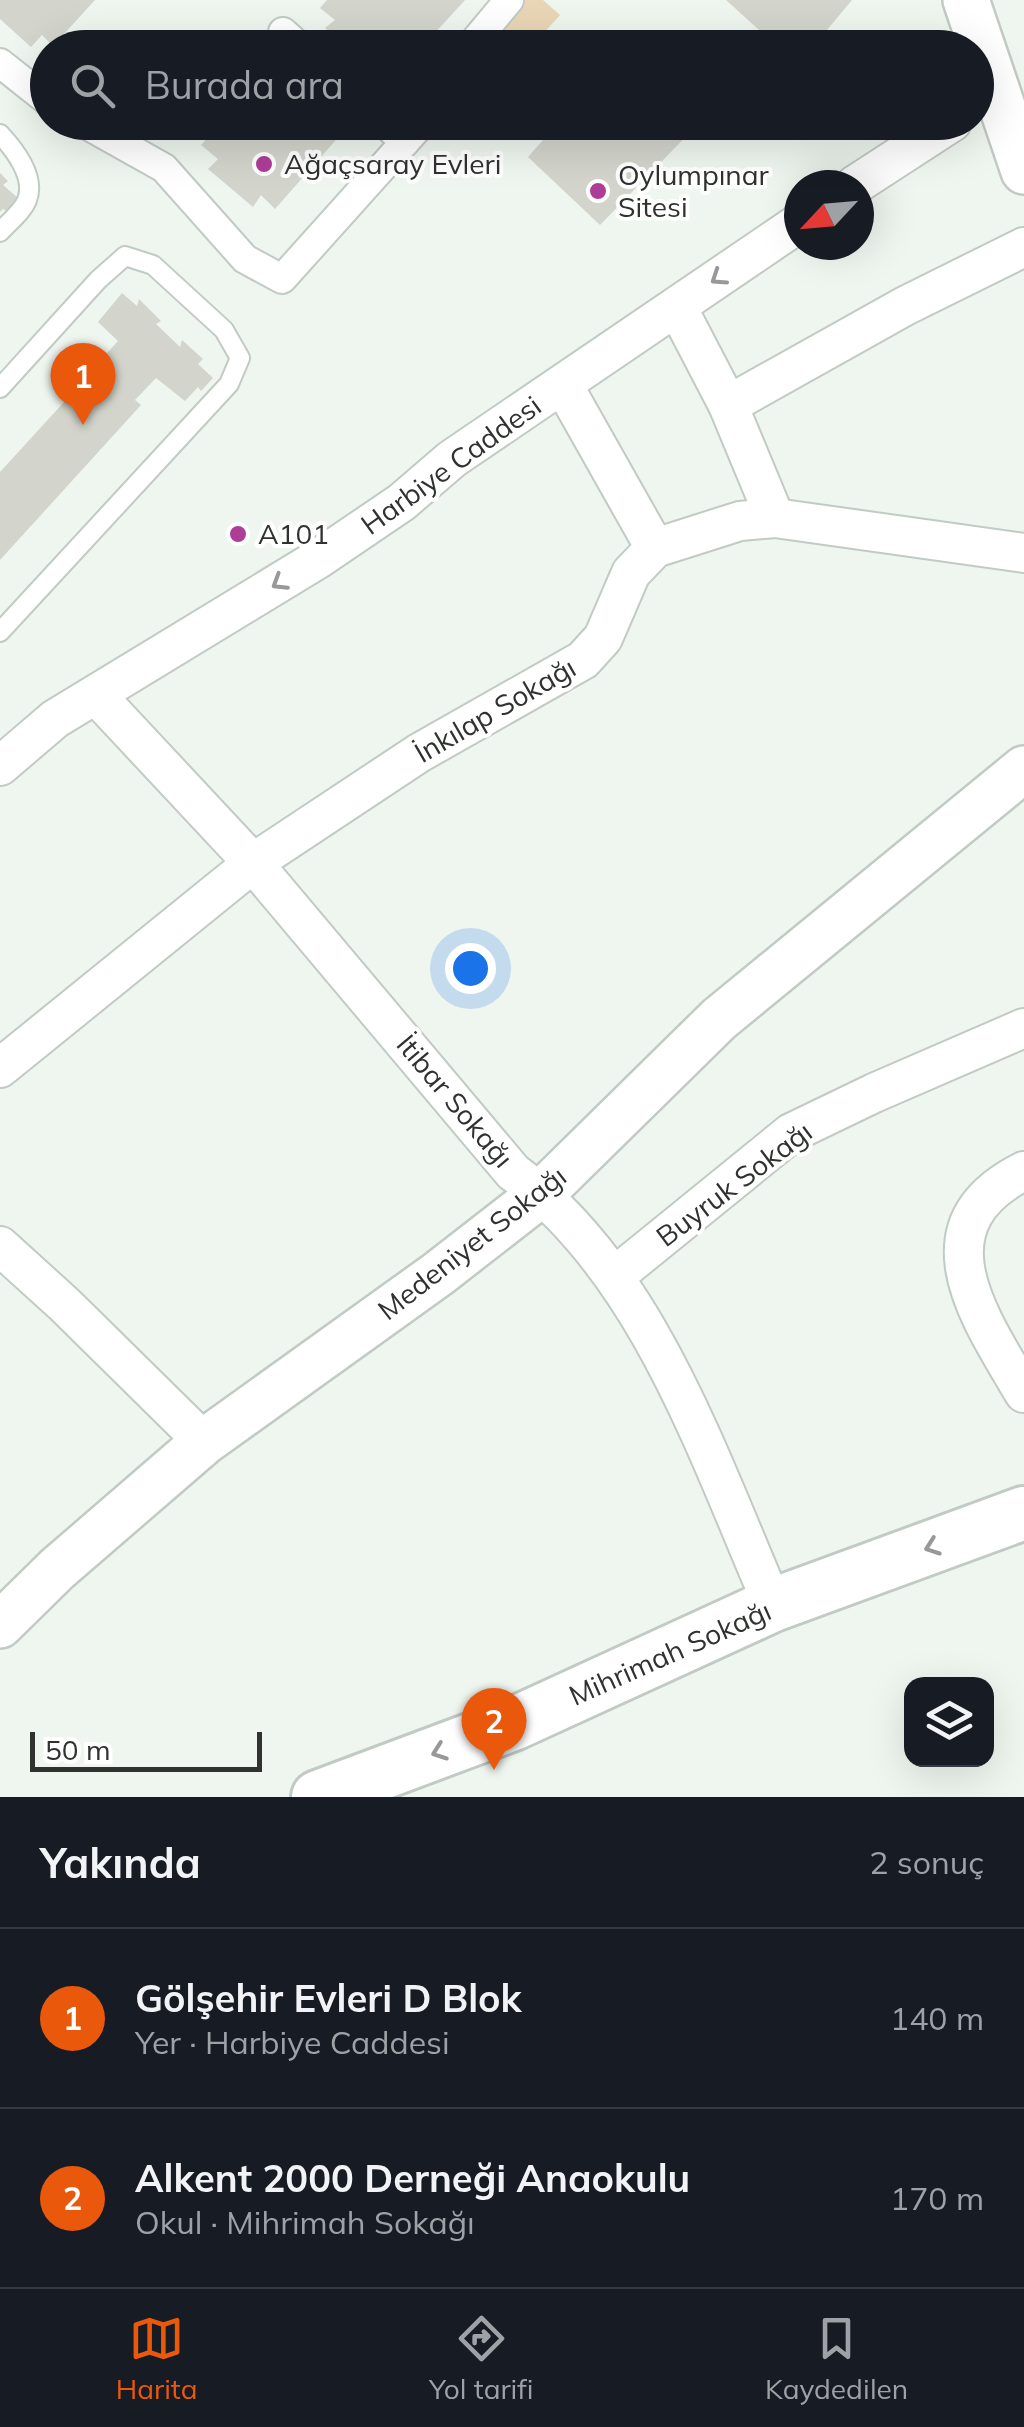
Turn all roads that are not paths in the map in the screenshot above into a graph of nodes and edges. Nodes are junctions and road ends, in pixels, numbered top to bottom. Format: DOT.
graph roads {
  1 [pos="509,0"];
  2 [pos="966,0"];
  3 [pos="994,0"];
  4 [pos="484,30"];
  5 [pos="976,30"];
  6 [pos="0,63"];
  7 [pos="30,87"];
  8 [pos="999,96"];
  9 [pos="0,134"];
  10 [pos="114,140"];
  11 [pos="407,140"];
  12 [pos="924,140"];
  13 [pos="1024,171"];
  14 [pos="874,173"];
  15 [pos="0,232"];
  16 [pos="784,233"];
  17 [pos="1024,247"];
  18 [pos="676,307"];
  19 [pos="563,385"];
  20 [pos="0,388"];
  21 [pos="728,405"];
  22 [pos="775,518"];
  23 [pos="655,548"];
  24 [pos="1024,553"];
  25 [pos="0,632"];
  26 [pos="96,695"];
  27 [pos="0,766"];
  28 [pos="1024,769"];
  29 [pos="253,864"];
  30 [pos="1024,1028"];
  31 [pos="6,1051"];
  32 [pos="1024,1172"];
  33 [pos="542,1194"];
  34 [pos="0,1246"];
  35 [pos="615,1276"];
  36 [pos="1024,1393"];
  37 [pos="204,1442"];
  38 [pos="1024,1513"];
  39 [pos="773,1605"];
  40 [pos="0,1625"];
  41 [pos="318,1797"];
  1 -- 4 [label="street"];
  2 -- 5 [label="street"];
  3 -- 8 [label="street"];
  6 -- 7 [label="street"];
  8 -- 13 [label="street"];
  9 -- 15 [label="lane"];
  10 -- 11 [label="street"];
  12 -- 14 [label="street"];
  16 -- 18 [label="street, Harbiye Caddesi, one-way"];
  17 -- 21 [label="street"];
  18 -- 19 [label="street, Harbiye Caddesi"];
  18 -- 21 [label="street"];
  19 -- 23 [label="street"];
  19 -- 26 [label="street, Harbiye Caddesi, one-way"];
  20 -- 25 [label="lane"];
  21 -- 22 [label="street"];
  22 -- 23 [label="street"];
  22 -- 24 [label="street"];
  23 -- 29 [label="street, İnkılap Sokağı"];
  26 -- 27 [label="street, Harbiye Caddesi"];
  26 -- 29 [label="street, İtibar Sokağı"];
  28 -- 33 [label="street, Medeniyet Sokağı"];
  29 -- 31 [label="street, İnkılap Sokağı"];
  29 -- 33 [label="street, İtibar Sokağı"];
  30 -- 35 [label="street, Buyruk Sokağı"];
  32 -- 36 [label="street"];
  33 -- 35 [label="street, İtibar Sokağı"];
  33 -- 37 [label="street, Medeniyet Sokağı"];
  34 -- 37 [label="street"];
  35 -- 39 [label="street, İtibar Sokağı"];
  37 -- 40 [label="street, Medeniyet Sokağı"];
  38 -- 39 [label="main road, Mihrimah Sokağı, one-way"];
  39 -- 41 [label="main road, Mihrimah Sokağı, one-way"];
}
